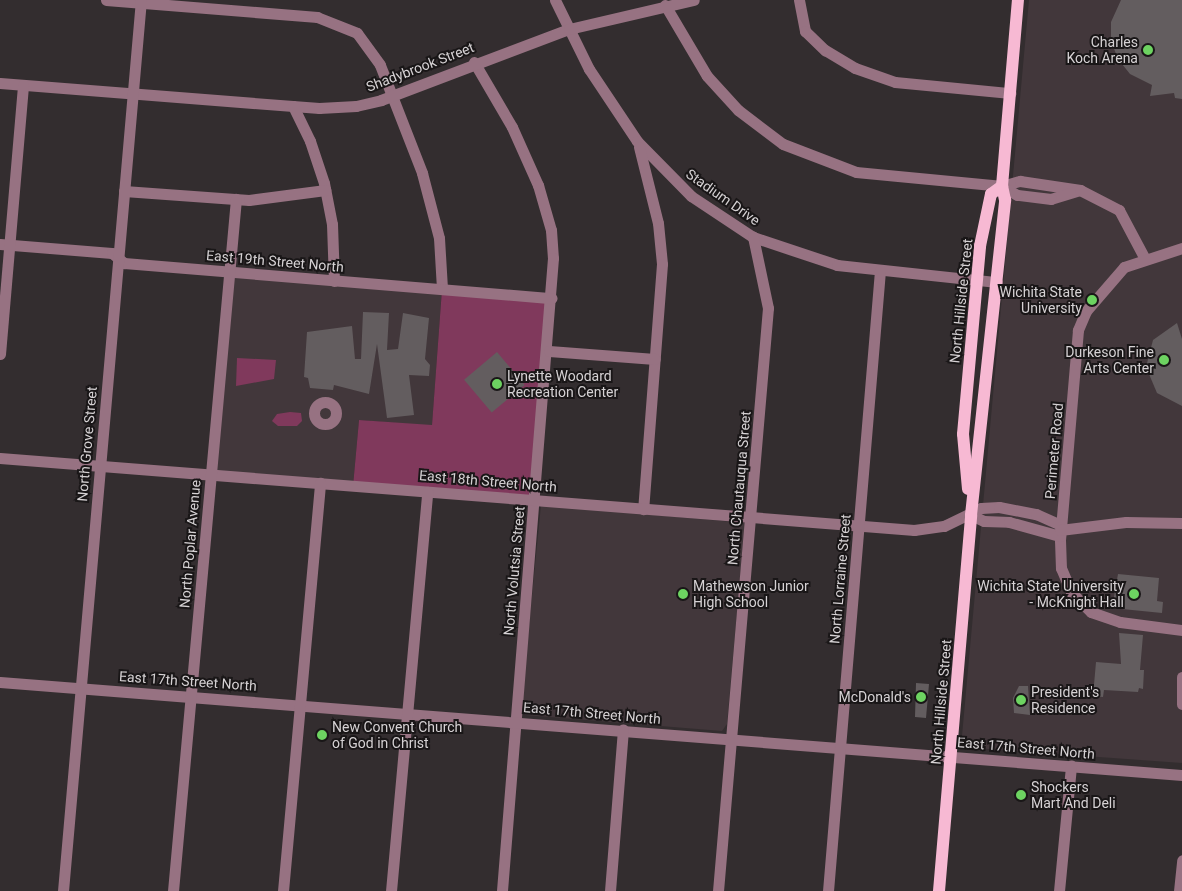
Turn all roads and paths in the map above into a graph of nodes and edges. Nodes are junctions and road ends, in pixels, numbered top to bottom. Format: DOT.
graph roads {
  1 [pos="106,0"];
  2 [pos="555,0"];
  3 [pos="694,0"];
  4 [pos="799,0"];
  5 [pos="1018,0"];
  6 [pos="141,1"];
  7 [pos="643,4"];
  8 [pos="665,5"];
  9 [pos="568,29"];
  10 [pos="474,62"];
  11 [pos="0,83"];
  12 [pos="23,85"];
  13 [pos="1010,92"];
  14 [pos="133,93"];
  15 [pos="392,96"];
  16 [pos="293,106"];
  17 [pos="637,141"];
  18 [pos="1002,186"];
  19 [pos="325,190"];
  20 [pos="124,191"];
  21 [pos="236,199"];
  22 [pos="753,237"];
  23 [pos="5,245"];
  24 [pos="1182,248"];
  25 [pos="1144,257"];
  26 [pos="119,259"];
  27 [pos="880,270"];
  28 [pos="230,273"];
  29 [pos="977,278"];
  30 [pos="334,281"];
  31 [pos="997,282"];
  32 [pos="442,289"];
  33 [pos="552,298"];
  34 [pos="549,350"];
  35 [pos="0,354"];
  36 [pos="655,359"];
  37 [pos="0,458"];
  38 [pos="100,466"];
  39 [pos="211,475"];
  40 [pos="320,483"];
  41 [pos="427,492"];
  42 [pos="536,500"];
  43 [pos="643,509"];
  44 [pos="971,515"];
  45 [pos="752,517"];
  46 [pos="1178,523"];
  47 [pos="859,526"];
  48 [pos="1060,530"];
  49 [pos="1182,630"];
  50 [pos="1182,677"];
  51 [pos="0,682"];
  52 [pos="80,689"];
  53 [pos="190,696"];
  54 [pos="299,704"];
  55 [pos="1182,704"];
  56 [pos="408,713"];
  57 [pos="516,722"];
  58 [pos="623,730"];
  59 [pos="732,739"];
  60 [pos="841,748"];
  61 [pos="952,757"];
  62 [pos="1071,766"];
  63 [pos="1182,775"];
  64 [pos="1182,860"];
  65 [pos="63,891"];
  66 [pos="173,891"];
  67 [pos="283,891"];
  68 [pos="391,891"];
  69 [pos="502,891"];
  70 [pos="610,891"];
  71 [pos="718,891"];
  72 [pos="828,891"];
  73 [pos="939,891"];
  74 [pos="1060,891"];
  75 [pos="1180,891"];
  1 -- 6 [label="street"];
  2 -- 9 [label="street, Stadium Drive"];
  3 -- 8 [label="street, Shadybrook Street"];
  4 -- 13 [label="street"];
  5 -- 13 [label="main road, North Hillside Street"];
  6 -- 14 [label="street, North Grove Street"];
  6 -- 15 [label="street"];
  7 -- 8 [label="street, Shadybrook Street"];
  7 -- 9 [label="street, Shadybrook Street"];
  8 -- 18 [label="street"];
  9 -- 10 [label="street, Shadybrook Street"];
  9 -- 17 [label="street, Stadium Drive"];
  10 -- 15 [label="street, Shadybrook Street"];
  10 -- 33 [label="street, North Volutsia Street"];
  11 -- 12 [label="street, Shadybrook Street"];
  12 -- 14 [label="street, Shadybrook Street"];
  12 -- 23 [label="street"];
  13 -- 18 [label="main road, North Hillside Street"];
  14 -- 16 [label="street, Shadybrook Street"];
  14 -- 20 [label="street, North Grove Street"];
  15 -- 16 [label="street, Shadybrook Street"];
  15 -- 32 [label="street"];
  16 -- 19 [label="street"];
  17 -- 22 [label="street, Stadium Drive"];
  17 -- 36 [label="street"];
  18 -- 25 [label="street"];
  18 -- 29 [label="main road, North Hillside Street"];
  18 -- 31 [label="main road, North Hillside Street"];
  19 -- 21 [label="street"];
  19 -- 30 [label="street"];
  20 -- 21 [label="street"];
  20 -- 26 [label="street, North Grove Street"];
  21 -- 28 [label="street, North Poplar Avenue"];
  22 -- 27 [label="street, Stadium Drive"];
  22 -- 45 [label="street, North Chautauqua Street"];
  23 -- 26 [label="street, East 19th Street North"];
  23 -- 35 [label="street"];
  24 -- 25 [label="street, Perimeter Road"];
  25 -- 48 [label="street, Perimeter Road"];
  26 -- 28 [label="street, East 19th Street North"];
  26 -- 38 [label="street, North Grove Street"];
  27 -- 29 [label="street, Stadium Drive"];
  27 -- 47 [label="street, North Lorraine Street"];
  28 -- 30 [label="street, East 19th Street North"];
  28 -- 39 [label="street, North Poplar Avenue"];
  29 -- 31 [label="street, Stadium Drive"];
  29 -- 44 [label="main road, North Hillside Street"];
  30 -- 32 [label="street, East 19th Street North"];
  31 -- 44 [label="main road, North Hillside Street"];
  32 -- 33 [label="street, East 19th Street North"];
  33 -- 34 [label="street, North Volutsia Street"];
  34 -- 36 [label="street"];
  34 -- 42 [label="street, North Volutsia Street"];
  36 -- 43 [label="street"];
  37 -- 38 [label="street, East 18th Street North"];
  38 -- 39 [label="street, East 18th Street North"];
  38 -- 52 [label="street, North Grove Street"];
  39 -- 40 [label="street, East 18th Street North"];
  39 -- 53 [label="street, North Poplar Avenue"];
  40 -- 41 [label="street, East 18th Street North"];
  40 -- 54 [label="street"];
  41 -- 42 [label="street, East 18th Street North"];
  41 -- 56 [label="street"];
  42 -- 43 [label="street, East 18th Street North"];
  42 -- 57 [label="street, North Volutsia Street"];
  43 -- 45 [label="street, East 18th Street North"];
  44 -- 47 [label="street, East 18th Street North"];
  44 -- 48 [label="street"];
  44 -- 61 [label="main road, North Hillside Street"];
  45 -- 47 [label="street, East 18th Street North"];
  45 -- 59 [label="street, North Chautauqua Street"];
  46 -- 48 [label="street"];
  47 -- 60 [label="street, North Lorraine Street"];
  48 -- 49 [label="street, Perimeter Road"];
  50 -- 55 [label="street"];
  51 -- 52 [label="street, East 17th Street North"];
  52 -- 53 [label="street, East 17th Street North"];
  52 -- 65 [label="street, North Grove Street"];
  53 -- 54 [label="street, East 17th Street North"];
  53 -- 66 [label="street, North Poplar Avenue"];
  54 -- 56 [label="street, East 17th Street North"];
  54 -- 67 [label="street"];
  56 -- 57 [label="street, East 17th Street North"];
  56 -- 68 [label="street"];
  57 -- 58 [label="street, East 17th Street North"];
  57 -- 69 [label="street, North Volutsia Street"];
  58 -- 59 [label="street, East 17th Street North"];
  58 -- 70 [label="street"];
  59 -- 60 [label="street, East 17th Street North"];
  59 -- 71 [label="street, North Chautauqua Street"];
  60 -- 61 [label="street, East 17th Street North"];
  60 -- 72 [label="street, North Lorraine Street"];
  61 -- 62 [label="street, East 17th Street North"];
  61 -- 73 [label="main road, North Hillside Street"];
  62 -- 63 [label="street, East 17th Street North"];
  62 -- 74 [label="street"];
  64 -- 75 [label="street"];
}
